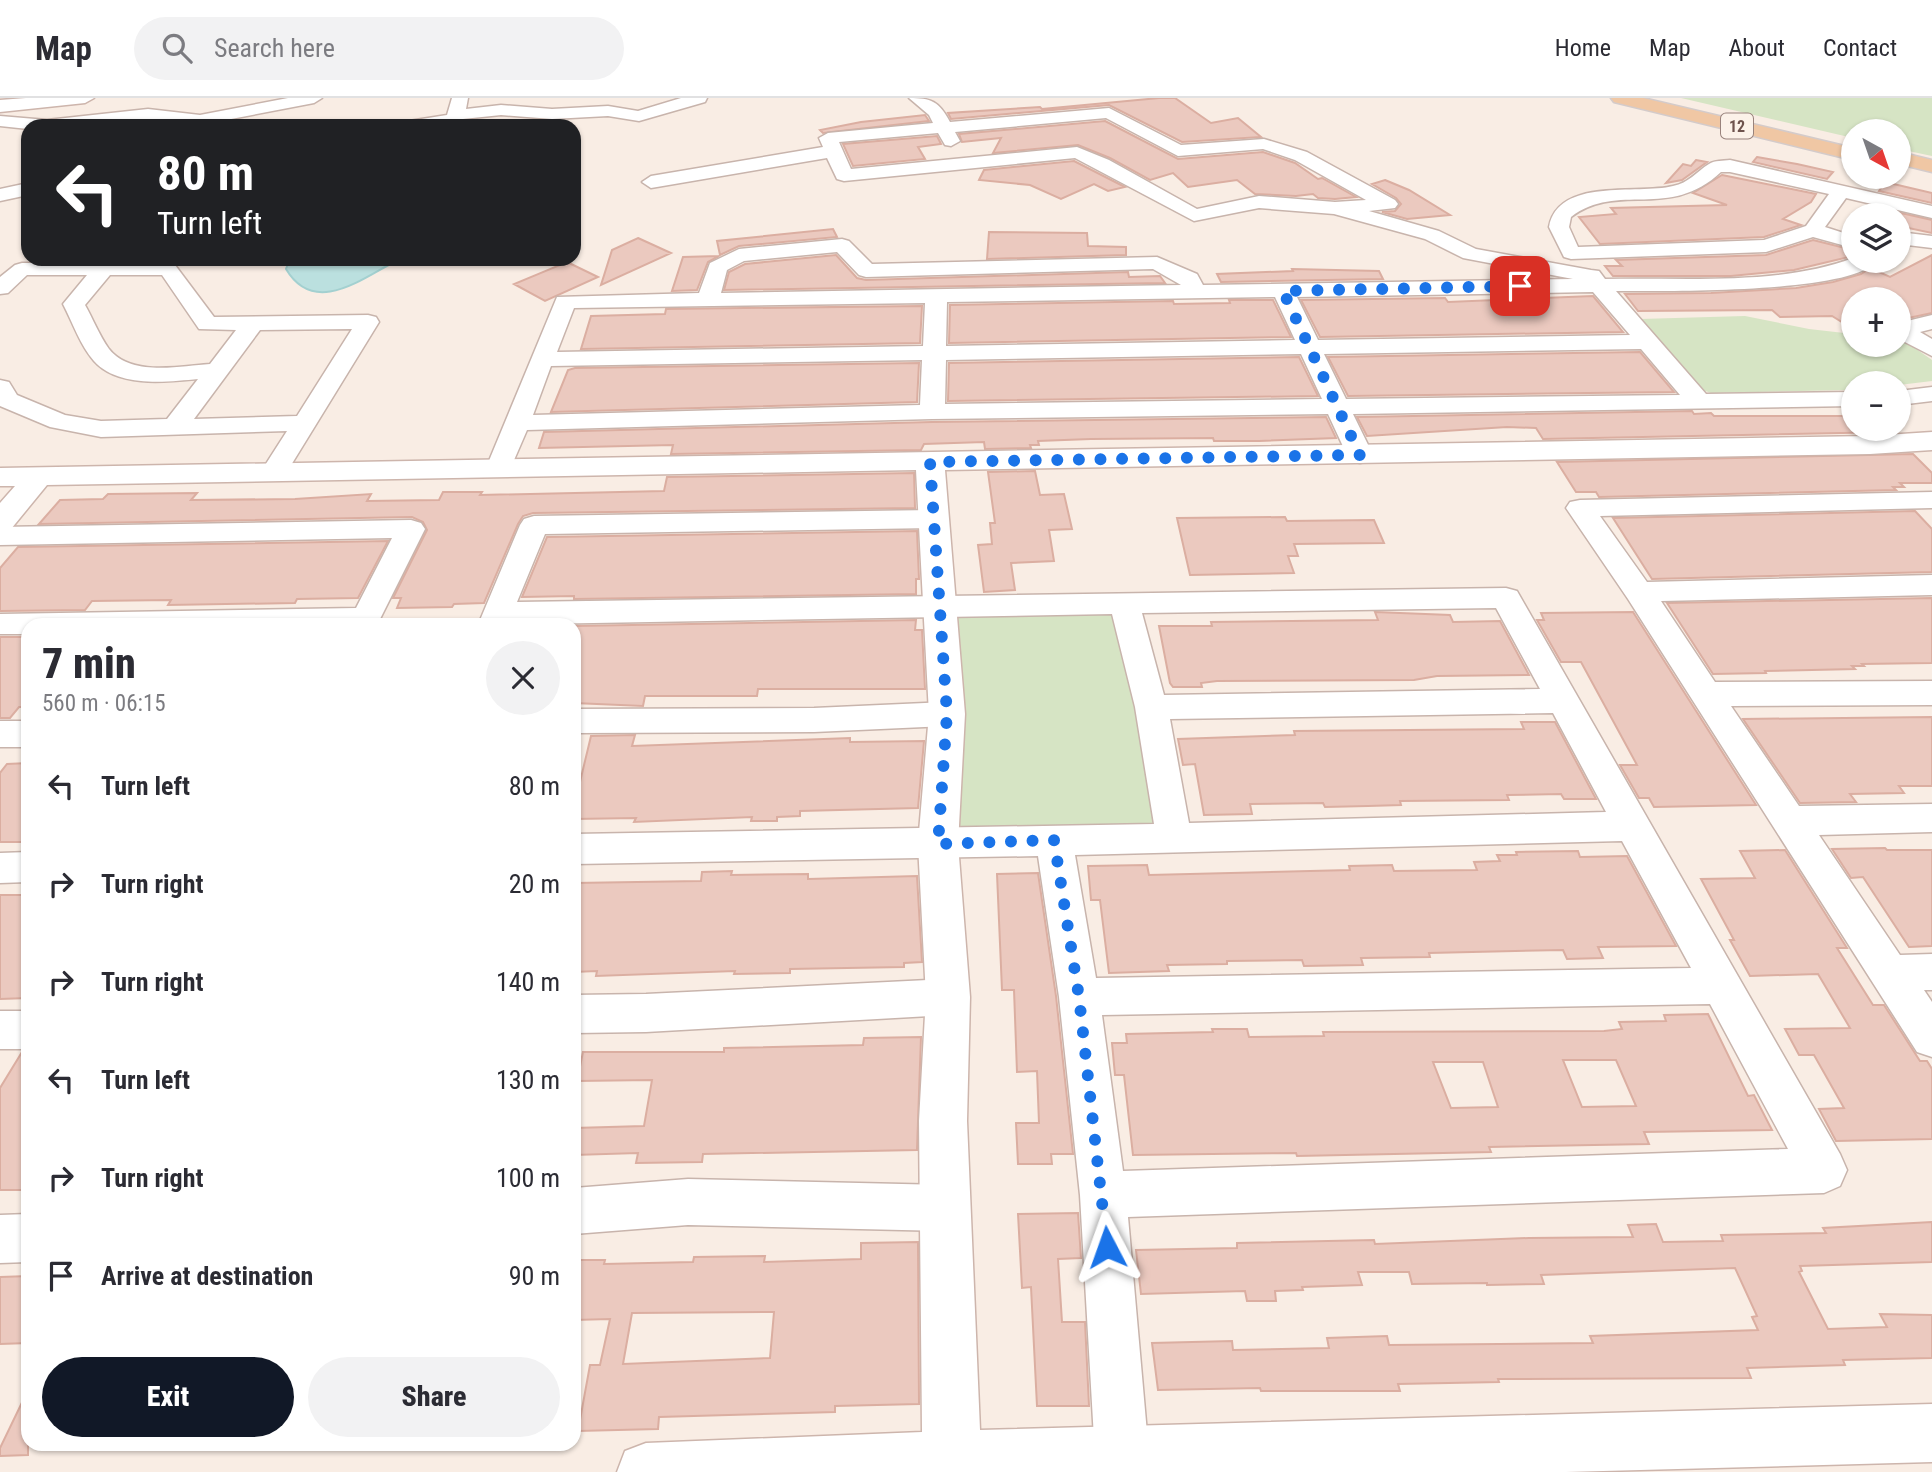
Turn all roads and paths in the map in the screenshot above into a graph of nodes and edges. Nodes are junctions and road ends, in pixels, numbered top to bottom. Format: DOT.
graph roads {
  1 [pos="85,98"];
  2 [pos="314,98"];
  3 [pos="699,98"];
  4 [pos="917,98"];
  5 [pos="1620,98"];
  6 [pos="1648,98"];
  7 [pos="0,106"];
  8 [pos="458,107"];
  9 [pos="589,111"];
  10 [pos="99,119"];
  11 [pos="178,119"];
  12 [pos="220,119"];
  13 [pos="0,121"];
  14 [pos="581,121"];
  15 [pos="21,123"];
  16 [pos="944,127"];
  17 [pos="1841,144"];
  18 [pos="834,151"];
  19 [pos="1178,151"];
  20 [pos="1841,151"];
  21 [pos="1153,155"];
  22 [pos="1128,159"];
  23 [pos="1911,161"];
  24 [pos="963,164"];
  25 [pos="1103,164"];
  26 [pos="1932,166"];
  27 [pos="1911,168"];
  28 [pos="1333,172"];
  29 [pos="1932,173"];
  30 [pos="1293,177"];
  31 [pos="651,182"];
  32 [pos="21,190"];
  33 [pos="1841,191"];
  34 [pos="1188,192"];
  35 [pos="0,195"];
  36 [pos="1162,196"];
  37 [pos="1335,208"];
  38 [pos="1932,212"];
  39 [pos="1813,230"];
  40 [pos="1841,238"];
  41 [pos="1911,238"];
  42 [pos="1932,242"];
  43 [pos="105,268"];
  44 [pos="1841,271"];
  45 [pos="1600,285"];
  46 [pos="0,288"];
  47 [pos="1283,291"];
  48 [pos="1195,292"];
  49 [pos="936,295"];
  50 [pos="708,300"];
  51 [pos="1932,322"];
  52 [pos="252,325"];
  53 [pos="1646,342"];
  54 [pos="1308,347"];
  55 [pos="1932,349"];
  56 [pos="932,354"];
  57 [pos="543,359"];
  58 [pos="216,370"];
  59 [pos="0,387"];
  60 [pos="1932,394"];
  61 [pos="1911,397"];
  62 [pos="1841,399"];
  63 [pos="1699,402"];
  64 [pos="1337,407"];
  65 [pos="932,412"];
  66 [pos="302,423"];
  67 [pos="517,423"];
  68 [pos="176,425"];
  69 [pos="1932,441"];
  70 [pos="1360,455"];
  71 [pos="930,462"];
  72 [pos="499,468"];
  73 [pos="275,470"];
  74 [pos="0,477"];
  75 [pos="38,477"];
  76 [pos="1932,500"];
  77 [pos="934,519"];
  78 [pos="0,522"];
  79 [pos="0,536"];
  80 [pos="1932,585"];
  81 [pos="1639,592"];
  82 [pos="1124,603"];
  83 [pos="940,606"];
  84 [pos="366,618"];
  85 [pos="496,618"];
  86 [pos="530,618"];
  87 [pos="0,624"];
  88 [pos="21,624"];
  89 [pos="1932,693"];
  90 [pos="1706,694"];
  91 [pos="1564,702"];
  92 [pos="1151,707"];
  93 [pos="947,714"];
  94 [pos="581,721"];
  95 [pos="0,734"];
  96 [pos="21,734"];
  97 [pos="1932,818"];
  98 [pos="1791,821"];
  99 [pos="1633,825"];
  100 [pos="1174,837"];
  101 [pos="1054,840"];
  102 [pos="938,844"];
  103 [pos="581,849"];
  104 [pos="0,867"];
  105 [pos="21,867"];
  106 [pos="1891,972"];
  107 [pos="1932,972"];
  108 [pos="1721,986"];
  109 [pos="1079,997"];
  110 [pos="948,998"];
  111 [pos="581,1014"];
  112 [pos="0,1030"];
  113 [pos="21,1030"];
  114 [pos="1932,1038"];
  115 [pos="1103,1195"];
  116 [pos="945,1208"];
  117 [pos="581,1210"];
  118 [pos="21,1238"];
  119 [pos="0,1239"];
  120 [pos="1932,1433"];
  121 [pos="1122,1455"];
  122 [pos="1512,1459"];
  123 [pos="952,1466"];
  124 [pos="646,1472"];
  1 -- 7 [label="street"];
  2 -- 12 [label="street"];
  3 -- 9 [label="street"];
  4 -- 16 [label="street"];
  5 -- 20 [label="main road, 12"];
  6 -- 17 [label="main road, 12"];
  8 -- 9 [label="street"];
  9 -- 14 [label="street"];
  10 -- 11 [label="street"];
  13 -- 15 [label="street"];
  16 -- 18 [label="street"];
  16 -- 19 [label="street"];
  16 -- 24 [label="street"];
  18 -- 24 [label="street"];
  18 -- 31 [label="street"];
  19 -- 21 [label="street"];
  19 -- 28 [label="street"];
  22 -- 25 [label="street"];
  23 -- 26 [label="main road"];
  24 -- 25 [label="street"];
  25 -- 36 [label="street"];
  27 -- 29 [label="main road"];
  28 -- 30 [label="street"];
  28 -- 37 [label="street"];
  32 -- 35 [label="street"];
  33 -- 38 [label="street"];
  33 -- 39 [label="street"];
  33 -- 39 [label="street"];
  34 -- 36 [label="street"];
  36 -- 37 [label="street"];
  37 -- 45 [label="street"];
  39 -- 40 [label="street"];
  41 -- 42 [label="street"];
  43 -- 46 [label="street"];
  43 -- 52 [label="street"];
  43 -- 58 [label="street"];
  44 -- 45 [label="street"];
  45 -- 47 [label="street"];
  45 -- 53 [label="street"];
  47 -- 48 [label="street"];
  47 -- 54 [label="street"];
  48 -- 49 [label="street"];
  48 -- 50 [label="street"];
  49 -- 50 [label="street"];
  49 -- 56 [label="street"];
  50 -- 57 [label="street"];
  51 -- 55 [label="street"];
  52 -- 58 [label="street"];
  52 -- 66 [label="street"];
  53 -- 54 [label="street"];
  53 -- 63 [label="street"];
  54 -- 56 [label="street"];
  54 -- 64 [label="street"];
  56 -- 57 [label="street"];
  56 -- 65 [label="street"];
  57 -- 67 [label="street"];
  58 -- 68 [label="street"];
  59 -- 68 [label="street"];
  60 -- 61 [label="street"];
  62 -- 63 [label="street"];
  63 -- 64 [label="street"];
  64 -- 65 [label="street"];
  64 -- 70 [label="street"];
  65 -- 67 [label="street"];
  66 -- 68 [label="street"];
  66 -- 73 [label="street"];
  67 -- 72 [label="street"];
  69 -- 70 [label="street"];
  70 -- 71 [label="street"];
  71 -- 72 [label="street"];
  71 -- 77 [label="street"];
  72 -- 73 [label="street"];
  73 -- 75 [label="street"];
  74 -- 75 [label="street"];
  75 -- 78 [label="street"];
  76 -- 81 [label="street"];
  77 -- 83 [label="street"];
  77 -- 85 [label="street"];
  79 -- 84 [label="street"];
  80 -- 81 [label="street"];
  81 -- 90 [label="street"];
  82 -- 83 [label="street"];
  82 -- 91 [label="street"];
  82 -- 92 [label="street"];
  83 -- 86 [label="street"];
  83 -- 93 [label="street"];
  87 -- 88 [label="street"];
  89 -- 90 [label="street"];
  90 -- 98 [label="street"];
  91 -- 92 [label="street"];
  91 -- 99 [label="street"];
  92 -- 100 [label="street"];
  93 -- 94 [label="street"];
  93 -- 102 [label="street"];
  95 -- 96 [label="street"];
  97 -- 98 [label="street"];
  98 -- 106 [label="street"];
  99 -- 100 [label="street"];
  99 -- 108 [label="street"];
  100 -- 101 [label="street"];
  101 -- 102 [label="street"];
  101 -- 109 [label="street"];
  102 -- 103 [label="street"];
  102 -- 110 [label="street"];
  104 -- 105 [label="street"];
  106 -- 107 [label="street"];
  106 -- 114 [label="street"];
  108 -- 109 [label="street"];
  108 -- 115 [label="street"];
  109 -- 115 [label="street"];
  110 -- 111 [label="street"];
  110 -- 116 [label="street"];
  112 -- 113 [label="street"];
  115 -- 121 [label="street"];
  116 -- 117 [label="street"];
  116 -- 123 [label="street"];
  118 -- 119 [label="street"];
  120 -- 122 [label="street"];
  121 -- 122 [label="street"];
  121 -- 123 [label="street"];
  123 -- 124 [label="street"];
}
